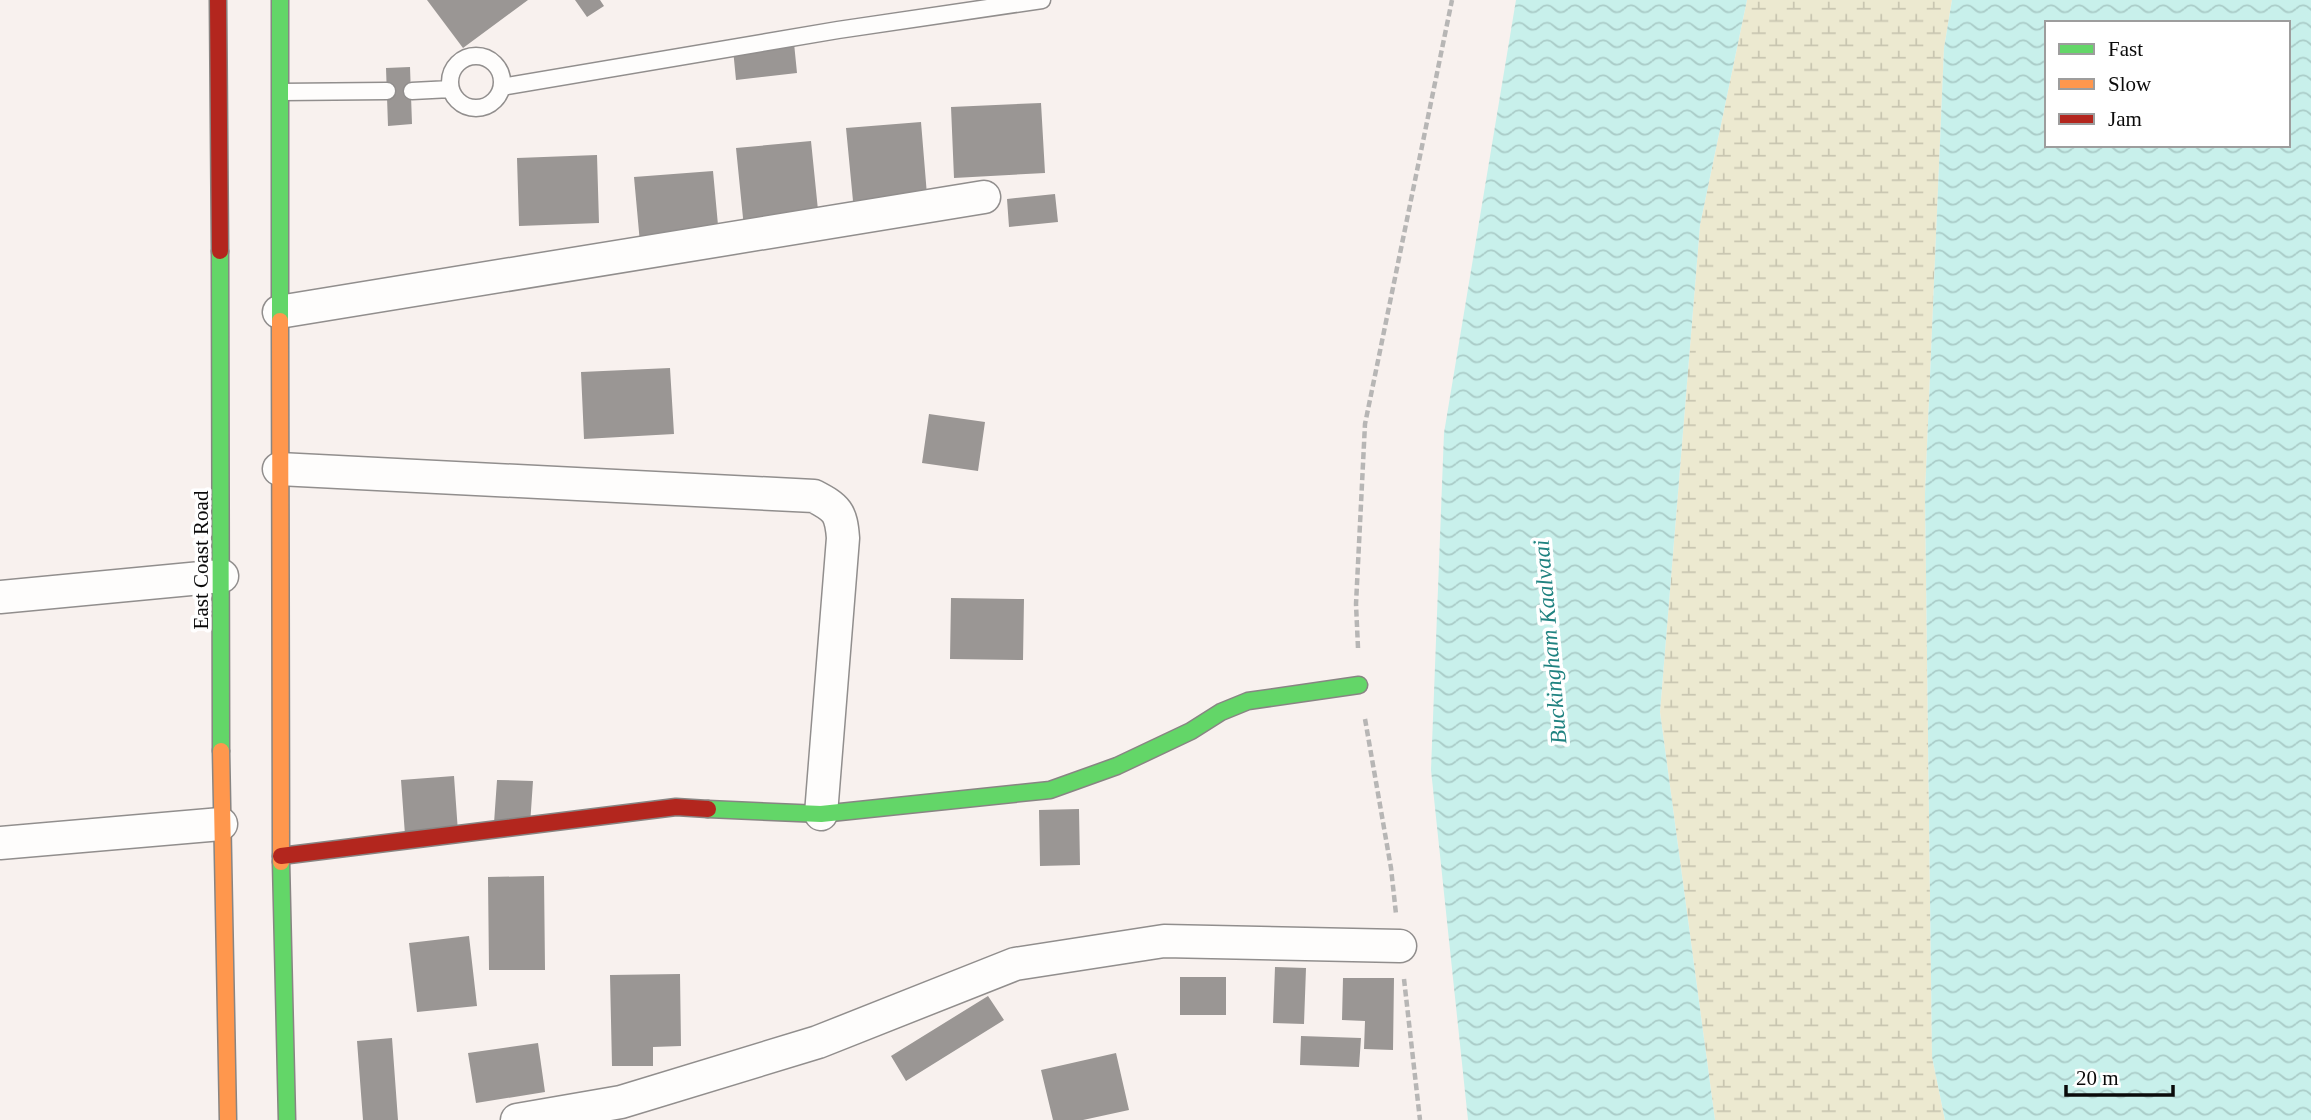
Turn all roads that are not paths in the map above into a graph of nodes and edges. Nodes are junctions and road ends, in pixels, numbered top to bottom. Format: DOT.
graph roads {
  1 [pos="218,0"];
  2 [pos="280,0"];
  3 [pos="1042,0"];
  4 [pos="502,88"];
  5 [pos="451,89"];
  6 [pos="412,90"];
  7 [pos="280,92"];
  8 [pos="387,92"];
  9 [pos="984,197"];
  10 [pos="279,312"];
  11 [pos="279,469"];
  12 [pos="222,576"];
  13 [pos="0,597"];
  14 [pos="1359,685"];
  15 [pos="821,814"];
  16 [pos="221,824"];
  17 [pos="0,843"];
  18 [pos="281,856"];
  19 [pos="1400,946"];
  20 [pos="228,1120"];
  21 [pos="287,1120"];
  22 [pos="517,1120"];
  1 -- 12 [label="main road, East Coast Road"];
  2 -- 7 [label="main road"];
  3 -- 4 [label="lane"];
  4 -- 5 [label="lane"];
  4 -- 5 [label="lane"];
  5 -- 6 [label="lane"];
  7 -- 8 [label="lane"];
  7 -- 10 [label="main road"];
  9 -- 10 [label="street"];
  10 -- 11 [label="main road"];
  11 -- 15 [label="street"];
  11 -- 18 [label="main road"];
  12 -- 13 [label="street"];
  12 -- 16 [label="main road, East Coast Road"];
  14 -- 15 [label="main road"];
  15 -- 18 [label="main road"];
  16 -- 17 [label="street"];
  16 -- 20 [label="main road, East Coast Road"];
  18 -- 21 [label="main road"];
  19 -- 22 [label="street"];
}
